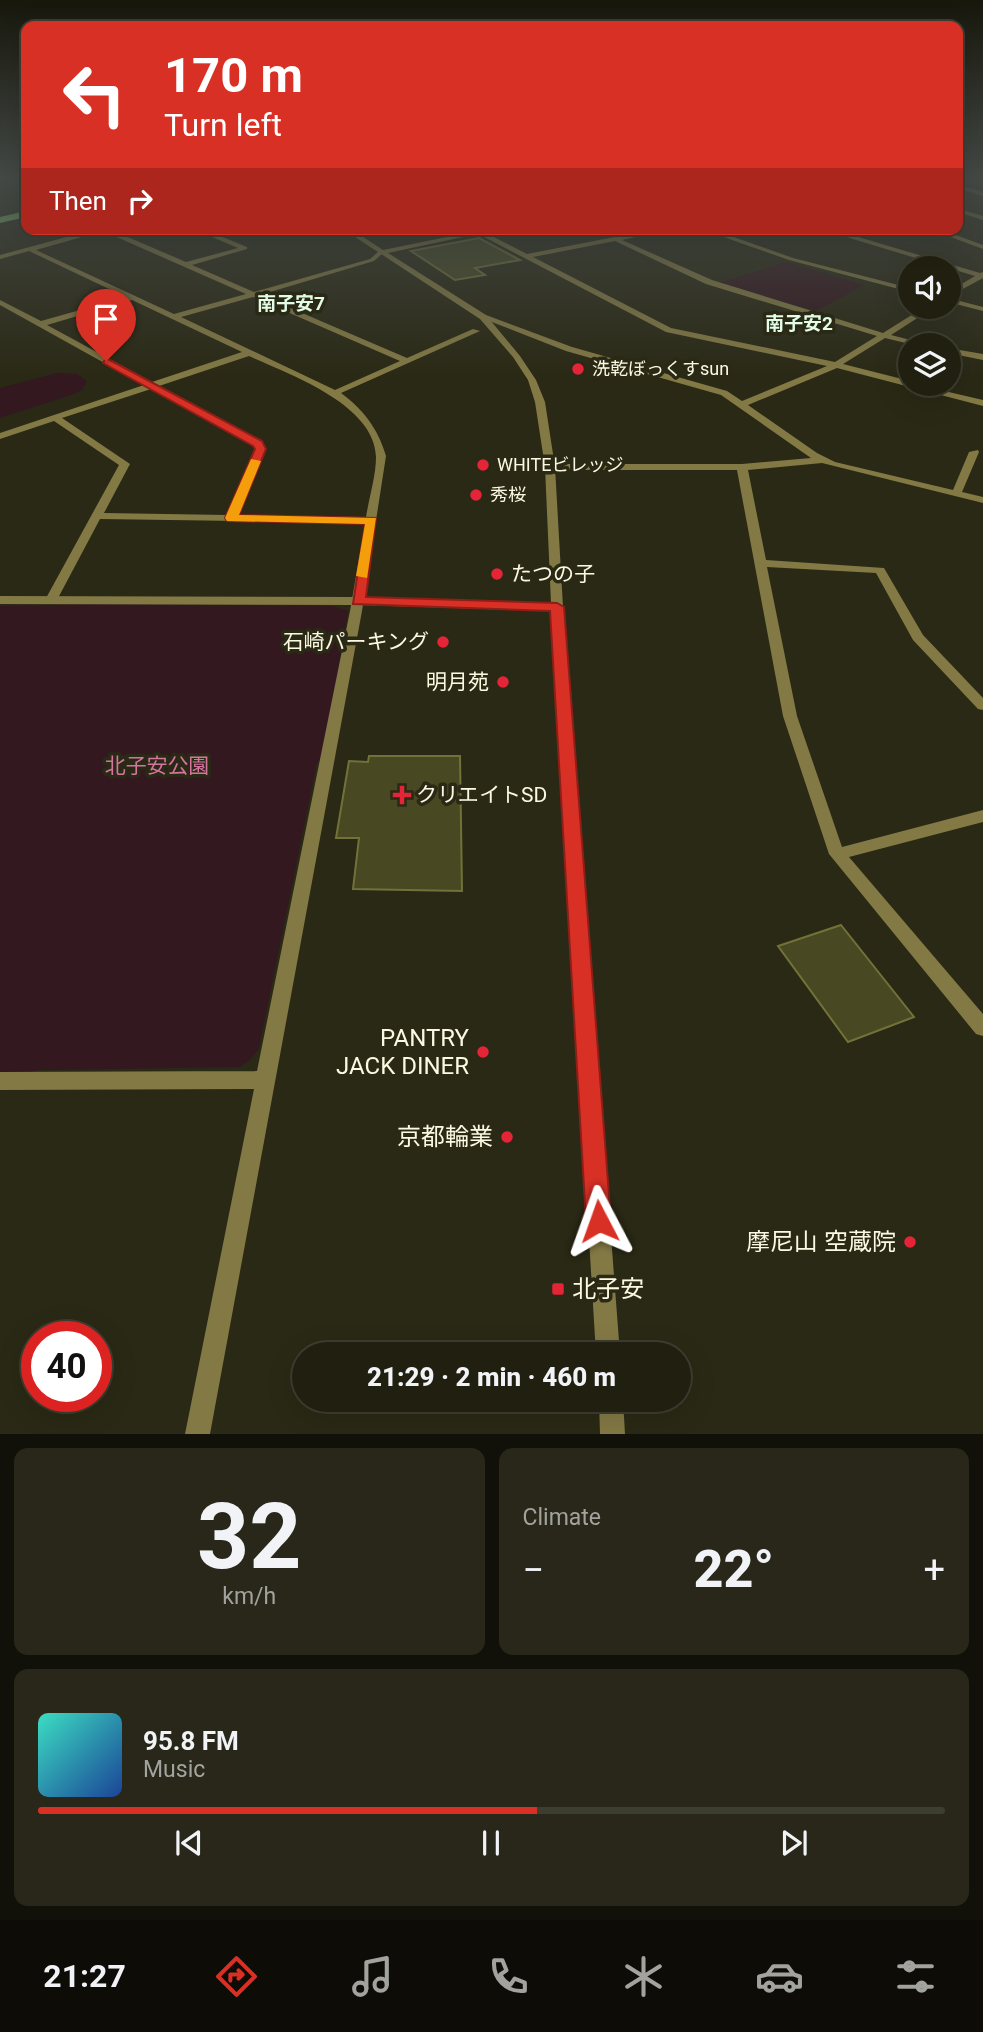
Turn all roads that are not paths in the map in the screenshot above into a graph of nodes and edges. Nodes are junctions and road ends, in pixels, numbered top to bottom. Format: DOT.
graph roads {
  1 [pos="52,243"];
  2 [pos="135,243"];
  3 [pos="232,243"];
  4 [pos="367,243"];
  5 [pos="422,243"];
  6 [pos="497,243"];
  7 [pos="595,243"];
  8 [pos="624,243"];
  9 [pos="744,243"];
  10 [pos="871,243"];
  11 [pos="29,249"];
  12 [pos="381,252"];
  13 [pos="0,257"];
  14 [pos="524,257"];
  15 [pos="184,265"];
  16 [pos="982,275"];
  17 [pos="898,287"];
  18 [pos="961,289"];
  19 [pos="251,294"];
  20 [pos="132,298"];
  21 [pos="0,302"];
  22 [pos="961,302"];
  23 [pos="983,309"];
  24 [pos="174,317"];
  25 [pos="483,317"];
  26 [pos="912,319"];
  27 [pos="40,324"];
  28 [pos="476,331"];
  29 [pos="886,336"];
  30 [pos="898,339"];
  31 [pos="249,353"];
  32 [pos="961,353"];
  33 [pos="983,357"];
  34 [pos="407,361"];
  35 [pos="836,365"];
  36 [pos="151,386"];
  37 [pos="334,393"];
  38 [pos="983,403"];
  39 [pos="743,404"];
  40 [pos="55,418"];
  41 [pos="0,436"];
  42 [pos="974,452"];
  43 [pos="822,460"];
  44 [pos="550,467"];
  45 [pos="742,467"];
  46 [pos="956,494"];
  47 [pos="983,500"];
  48 [pos="97,516"];
  49 [pos="231,518"];
  50 [pos="372,520"];
  51 [pos="761,563"];
  52 [pos="0,600"];
  53 [pos="51,600"];
  54 [pos="358,601"];
  55 [pos="557,607"];
  56 [pos="983,706"];
  57 [pos="983,816"];
  58 [pos="837,854"];
  59 [pos="983,1028"];
  60 [pos="265,1080"];
  61 [pos="0,1081"];
  62 [pos="607,1342"];
  63 [pos="612,1412"];
  64 [pos="197,1433"];
  65 [pos="614,1433"];
  1 -- 11 [label="street"];
  2 -- 15 [label="street"];
  3 -- 15 [label="street"];
  4 -- 12 [label="street"];
  5 -- 12 [label="street"];
  6 -- 14 [label="street"];
  7 -- 14 [label="street"];
  8 -- 29 [label="street"];
  9 -- 17 [label="street"];
  10 -- 16 [label="street"];
  11 -- 13 [label="street"];
  11 -- 20 [label="street"];
  12 -- 19 [label="street"];
  12 -- 25 [label="street"];
  14 -- 35 [label="street"];
  15 -- 19 [label="street"];
  16 -- 18 [label="street"];
  19 -- 24 [label="street"];
  19 -- 34 [label="street"];
  20 -- 24 [label="street"];
  20 -- 27 [label="street"];
  21 -- 27 [label="street"];
  22 -- 23 [label="street"];
  24 -- 31 [label="street"];
  25 -- 39 [label="street"];
  25 -- 44 [label="street"];
  26 -- 29 [label="street"];
  27 -- 36 [label="street"];
  28 -- 34 [label="street"];
  29 -- 30 [label="street"];
  29 -- 35 [label="street"];
  31 -- 36 [label="street"];
  31 -- 37 [label="street"];
  32 -- 33 [label="street"];
  34 -- 37 [label="street"];
  35 -- 38 [label="street"];
  35 -- 39 [label="street"];
  36 -- 40 [label="street"];
  36 -- 49 [label="street"];
  37 -- 50 [label="street"];
  39 -- 43 [label="street"];
  40 -- 41 [label="street"];
  40 -- 48 [label="street"];
  42 -- 46 [label="street"];
  43 -- 45 [label="street"];
  43 -- 46 [label="street"];
  44 -- 45 [label="street"];
  44 -- 55 [label="street"];
  45 -- 51 [label="street"];
  46 -- 47 [label="street"];
  48 -- 49 [label="street"];
  48 -- 53 [label="street"];
  49 -- 50 [label="street"];
  50 -- 54 [label="street"];
  51 -- 56 [label="street"];
  51 -- 58 [label="street"];
  52 -- 53 [label="street"];
  53 -- 54 [label="street"];
  54 -- 55 [label="street"];
  54 -- 60 [label="street"];
  55 -- 62 [label="street"];
  57 -- 58 [label="street"];
  58 -- 59 [label="street"];
  60 -- 61 [label="street"];
  60 -- 64 [label="street"];
  63 -- 65 [label="street"];
}
